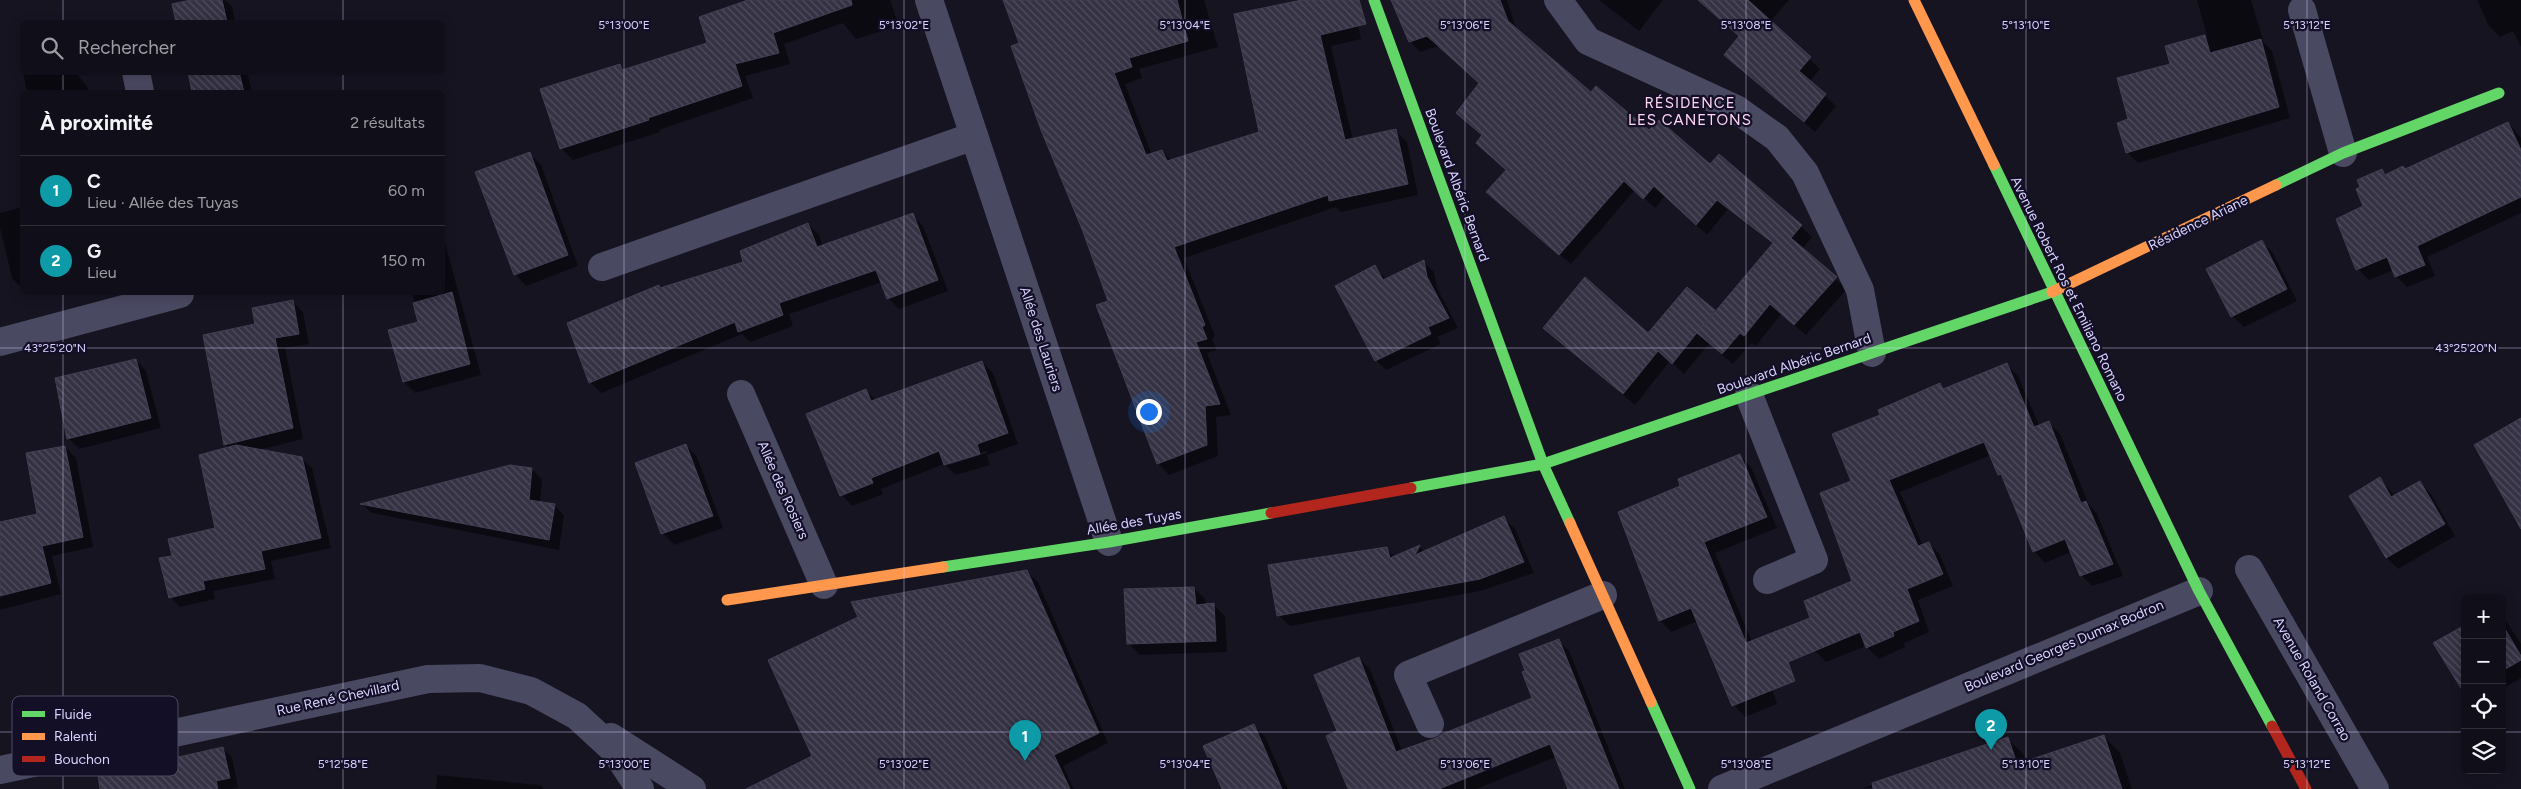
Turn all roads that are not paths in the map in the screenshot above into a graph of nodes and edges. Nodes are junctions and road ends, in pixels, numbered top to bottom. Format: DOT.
graph roads {
  1 [pos="929,0"];
  2 [pos="1374,0"];
  3 [pos="1558,0"];
  4 [pos="1914,0"];
  5 [pos="2302,10"];
  6 [pos="137,75"];
  7 [pos="140,90"];
  8 [pos="2499,93"];
  9 [pos="974,136"];
  10 [pos="2343,153"];
  11 [pos="602,267"];
  12 [pos="2054,292"];
  13 [pos="176,295"];
  14 [pos="0,342"];
  15 [pos="1872,353"];
  16 [pos="741,394"];
  17 [pos="1749,395"];
  18 [pos="1543,464"];
  19 [pos="1109,542"];
  20 [pos="2249,569"];
  21 [pos="1767,580"];
  22 [pos="824,585"];
  23 [pos="2199,591"];
  24 [pos="1602,595"];
  25 [pos="727,600"];
  26 [pos="577,716"];
  27 [pos="1430,724"];
  28 [pos="178,732"];
  29 [pos="640,789"];
  30 [pos="692,789"];
  31 [pos="1690,789"];
  32 [pos="1722,789"];
  33 [pos="2306,789"];
  34 [pos="2375,789"];
  1 -- 9 [label="street, Allée des Lauriers"];
  2 -- 18 [label="street, Boulevard Albéric Bernard"];
  3 -- 15 [label="street"];
  4 -- 12 [label="street, Avenue Robert Ros et Emiliano Romano"];
  5 -- 10 [label="street"];
  6 -- 7 [label="street"];
  8 -- 10 [label="street, Résidence Ariane"];
  9 -- 11 [label="street"];
  9 -- 19 [label="street, Allée des Lauriers"];
  10 -- 12 [label="street, Résidence Ariane"];
  12 -- 15 [label="street, Boulevard Albéric Bernard"];
  12 -- 23 [label="street, Avenue Robert Ros et Emiliano Romano"];
  13 -- 14 [label="street"];
  15 -- 17 [label="street, Boulevard Albéric Bernard"];
  16 -- 22 [label="street, Allée des Rosiers"];
  17 -- 18 [label="street, Boulevard Albéric Bernard"];
  17 -- 21 [label="street"];
  18 -- 19 [label="street, Allée des Tuyas"];
  18 -- 24 [label="street, Boulevard Albéric Bernard"];
  19 -- 22 [label="street, Allée des Tuyas"];
  20 -- 34 [label="street, Avenue Roland Corrao"];
  22 -- 25 [label="street, Allée des Tuyas"];
  23 -- 32 [label="street, Boulevard Georges Dumax Bodron"];
  23 -- 33 [label="street"];
  24 -- 27 [label="street"];
  24 -- 31 [label="street, Boulevard Albéric Bernard"];
  26 -- 28 [label="street, Rue René Chevillard"];
  26 -- 29 [label="street, Rue René Chevillard"];
  26 -- 30 [label="street"];
}
